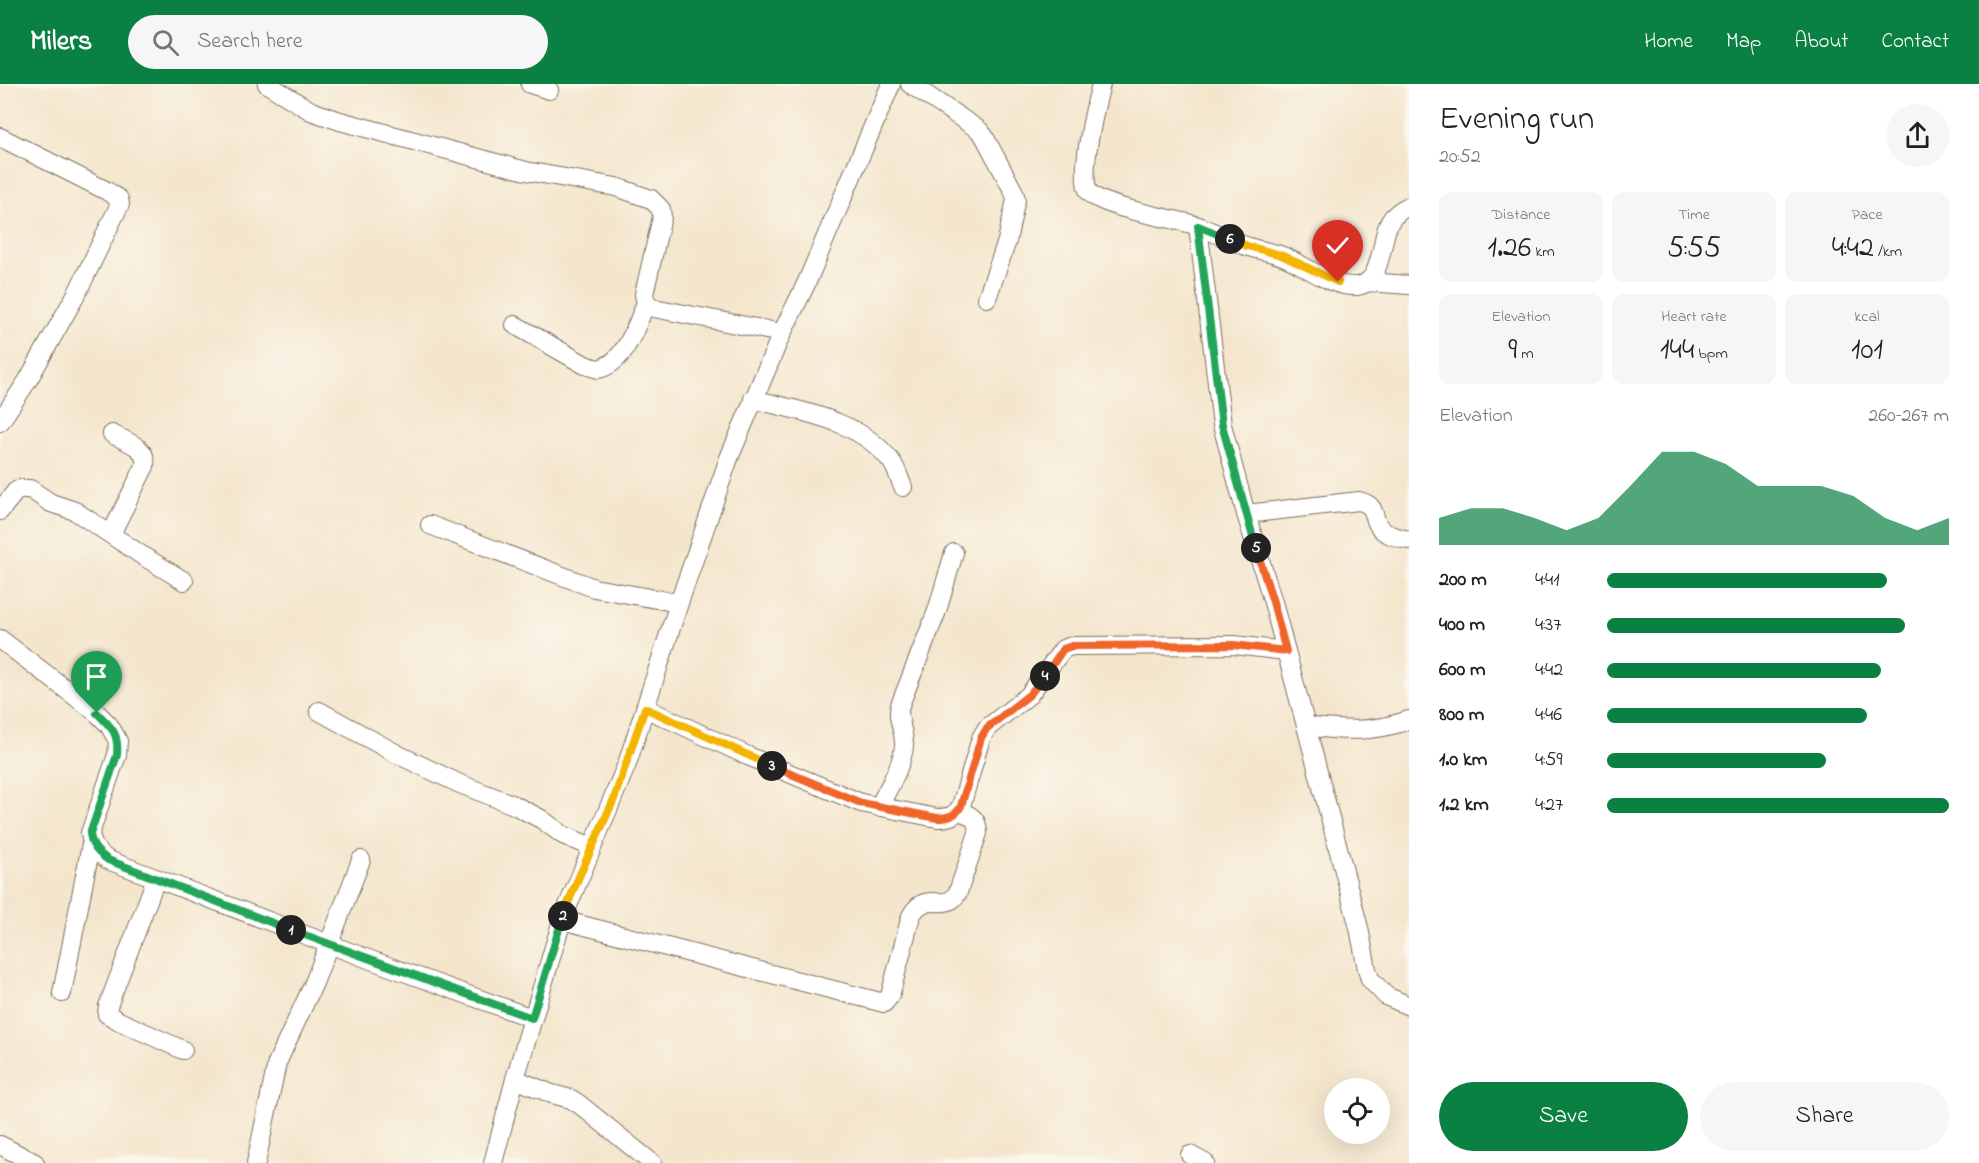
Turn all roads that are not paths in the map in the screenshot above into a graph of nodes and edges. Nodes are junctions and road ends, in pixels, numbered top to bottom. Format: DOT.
graph roads {
  1 [pos="267,84"];
  2 [pos="530,84"];
  3 [pos="891,84"];
  4 [pos="910,84"];
  5 [pos="1101,84"];
  6 [pos="549,90"];
  7 [pos="0,136"];
  8 [pos="1409,206"];
  9 [pos="1198,226"];
  10 [pos="1367,282"];
  11 [pos="1409,285"];
  12 [pos="987,298"];
  13 [pos="646,303"];
  14 [pos="515,325"];
  15 [pos="782,333"];
  16 [pos="753,399"];
  17 [pos="0,422"];
  18 [pos="112,434"];
  19 [pos="903,487"];
  20 [pos="0,510"];
  21 [pos="1246,514"];
  22 [pos="430,525"];
  23 [pos="111,534"];
  24 [pos="1409,540"];
  25 [pos="954,553"];
  26 [pos="184,580"];
  27 [pos="679,603"];
  28 [pos="0,639"];
  29 [pos="1286,651"];
  30 [pos="645,708"];
  31 [pos="320,711"];
  32 [pos="1409,720"];
  33 [pos="1306,726"];
  34 [pos="879,807"];
  35 [pos="958,811"];
  36 [pos="91,845"];
  37 [pos="592,847"];
  38 [pos="361,860"];
  39 [pos="156,879"];
  40 [pos="562,920"];
  41 [pos="330,945"];
  42 [pos="62,993"];
  43 [pos="1409,1006"];
  44 [pos="532,1018"];
  45 [pos="183,1050"];
  46 [pos="515,1079"];
  47 [pos="0,1145"];
  48 [pos="35,1163"];
  49 [pos="256,1163"];
  50 [pos="493,1163"];
  51 [pos="652,1163"];
  1 -- 13 [label="street"];
  2 -- 6 [label="street"];
  3 -- 15 [label="street"];
  4 -- 12 [label="street"];
  5 -- 9 [label="street"];
  7 -- 17 [label="street"];
  8 -- 10 [label="street"];
  9 -- 10 [label="street"];
  9 -- 21 [label="street"];
  10 -- 11 [label="street"];
  13 -- 14 [label="street"];
  13 -- 15 [label="street"];
  15 -- 16 [label="street"];
  16 -- 19 [label="street"];
  16 -- 27 [label="street"];
  18 -- 23 [label="street"];
  20 -- 23 [label="street"];
  21 -- 24 [label="street"];
  21 -- 29 [label="street"];
  22 -- 27 [label="street"];
  23 -- 26 [label="street"];
  25 -- 34 [label="street"];
  27 -- 30 [label="street"];
  28 -- 36 [label="street"];
  29 -- 33 [label="street"];
  29 -- 35 [label="street"];
  30 -- 34 [label="street"];
  30 -- 37 [label="street"];
  31 -- 37 [label="street"];
  32 -- 33 [label="street"];
  33 -- 43 [label="street"];
  34 -- 35 [label="street"];
  35 -- 40 [label="street"];
  36 -- 39 [label="street"];
  36 -- 42 [label="street"];
  37 -- 40 [label="street"];
  38 -- 41 [label="street"];
  39 -- 41 [label="street"];
  39 -- 45 [label="street"];
  40 -- 44 [label="street"];
  41 -- 44 [label="street"];
  41 -- 49 [label="street"];
  44 -- 46 [label="street"];
  46 -- 50 [label="street"];
  46 -- 51 [label="street"];
  47 -- 48 [label="street"];
}
